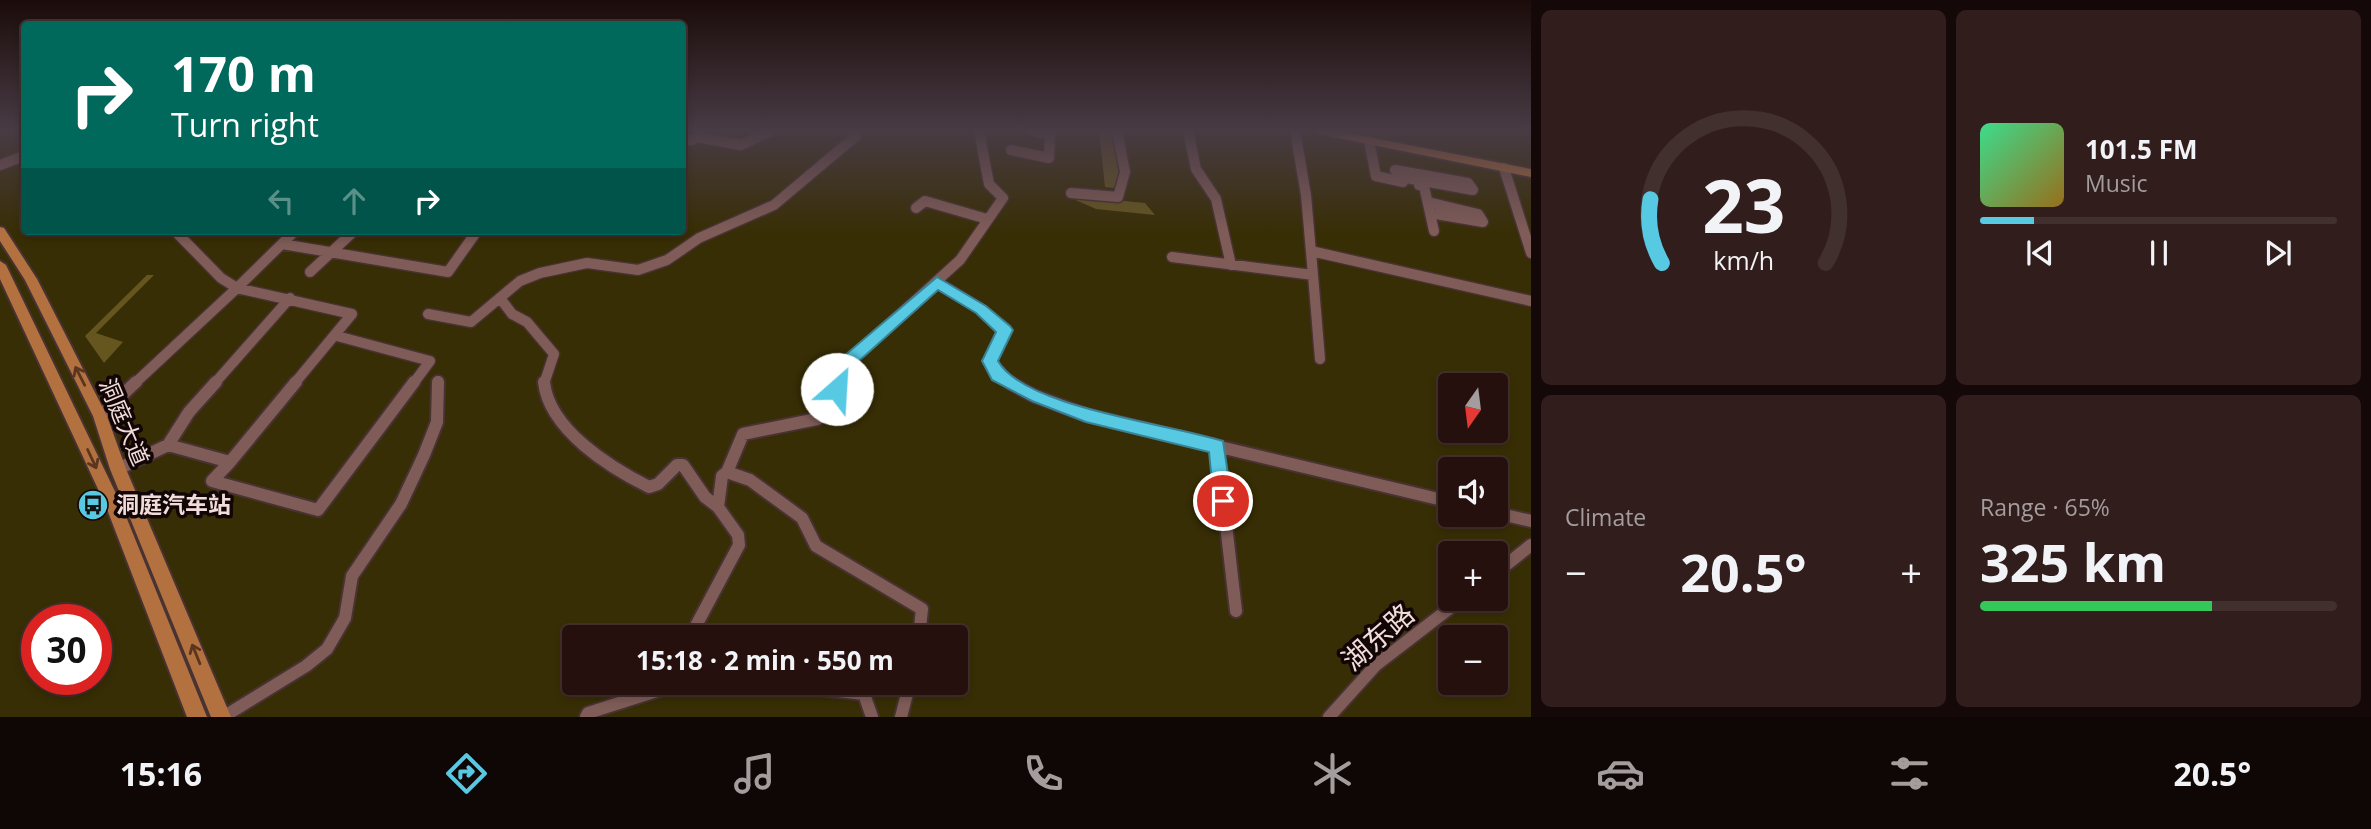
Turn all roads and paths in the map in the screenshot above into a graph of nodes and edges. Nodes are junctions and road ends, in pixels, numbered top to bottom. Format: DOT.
graph roads {
  1 [pos="826,164"];
  2 [pos="985,164"];
  3 [pos="1124,164"];
  4 [pos="1195,164"];
  5 [pos="1299,164"];
  6 [pos="1374,164"];
  7 [pos="1489,164"];
  8 [pos="1504,168"];
  9 [pos="1531,173"];
  10 [pos="1423,184"];
  11 [pos="1072,193"];
  12 [pos="953,198"];
  13 [pos="1428,202"];
  14 [pos="916,208"];
  15 [pos="951,209"];
  16 [pos="1430,213"];
  17 [pos="987,219"];
  18 [pos="0,231"];
  19 [pos="1434,231"];
  20 [pos="179,235"];
  21 [pos="189,235"];
  22 [pos="291,235"];
  23 [pos="350,235"];
  24 [pos="474,235"];
  25 [pos="183,240"];
  26 [pos="282,244"];
  27 [pos="335,251"];
  28 [pos="1311,251"];
  29 [pos="1531,253"];
  30 [pos="1172,257"];
  31 [pos="0,265"];
  32 [pos="1231,265"];
  33 [pos="310,272"];
  34 [pos="1313,275"];
  35 [pos="937,282"];
  36 [pos="237,288"];
  37 [pos="290,298"];
  38 [pos="500,298"];
  39 [pos="1531,301"];
  40 [pos="428,314"];
  41 [pos="337,336"];
  42 [pos="1320,359"];
  43 [pos="438,381"];
  44 [pos="100,416"];
  45 [pos="168,445"];
  46 [pos="1217,447"];
  47 [pos="230,462"];
  48 [pos="118,469"];
  49 [pos="727,471"];
  50 [pos="1438,499"];
  51 [pos="718,507"];
  52 [pos="1508,516"];
  53 [pos="1531,521"];
  54 [pos="1531,545"];
  55 [pos="1508,563"];
  56 [pos="1236,611"];
  57 [pos="1445,611"];
  58 [pos="696,625"];
  59 [pos="920,625"];
  60 [pos="644,695"];
  61 [pos="864,695"];
  62 [pos="906,695"];
  63 [pos="197,717"];
  64 [pos="222,717"];
  65 [pos="586,717"];
  66 [pos="872,717"];
  67 [pos="901,717"];
  68 [pos="1329,717"];
  1 -- 38 [label="street"];
  2 -- 17 [label="street"];
  3 -- 11 [label="street"];
  4 -- 32 [label="street"];
  5 -- 28 [label="street"];
  6 -- 10 [label="street"];
  7 -- 8 [label="main road"];
  8 -- 9 [label="main road"];
  8 -- 29 [label="street"];
  10 -- 10 [label="street"];
  10 -- 13 [label="street"];
  12 -- 15 [label="street"];
  13 -- 16 [label="street"];
  13 -- 16 [label="street"];
  14 -- 15 [label="street"];
  15 -- 17 [label="street"];
  16 -- 19 [label="street"];
  17 -- 35 [label="street"];
  44 -- 18 [label="main road, 洞庭大道, one-way"];
  20 -- 25 [label="street"];
  21 -- 25 [label="street"];
  22 -- 26 [label="street"];
  23 -- 27 [label="street"];
  24 -- 27 [label="street"];
  25 -- 36 [label="street"];
  26 -- 27 [label="street"];
  26 -- 36 [label="street"];
  27 -- 33 [label="street"];
  28 -- 34 [label="street"];
  28 -- 39 [label="street"];
  30 -- 32 [label="street"];
  31 -- 63 [label="main road, 洞庭大道, one-way"];
  32 -- 34 [label="street"];
  34 -- 42 [label="street"];
  35 -- 46 [label="street"];
  35 -- 49 [label="street"];
  36 -- 37 [label="street"];
  36 -- 44 [label="street"];
  37 -- 41 [label="street"];
  37 -- 45 [label="street"];
  38 -- 40 [label="street"];
  38 -- 51 [label="street"];
  41 -- 47 [label="street"];
  41 -- 47 [label="street"];
  43 -- 64 [label="street"];
  44 -- 48 [label="main road, 洞庭大道"];
  45 -- 47 [label="street"];
  45 -- 48 [label="street"];
  46 -- 50 [label="street"];
  46 -- 56 [label="street"];
  64 -- 48 [label="main road, 洞庭大道, one-way"];
  49 -- 51 [label="street"];
  49 -- 59 [label="street"];
  51 -- 58 [label="street"];
  52 -- 53 [label="street"];
  54 -- 55 [label="street"];
  57 -- 68 [label="street, 湖东路"];
  60 -- 65 [label="street"];
  61 -- 66 [label="street"];
  62 -- 67 [label="street"];
}
